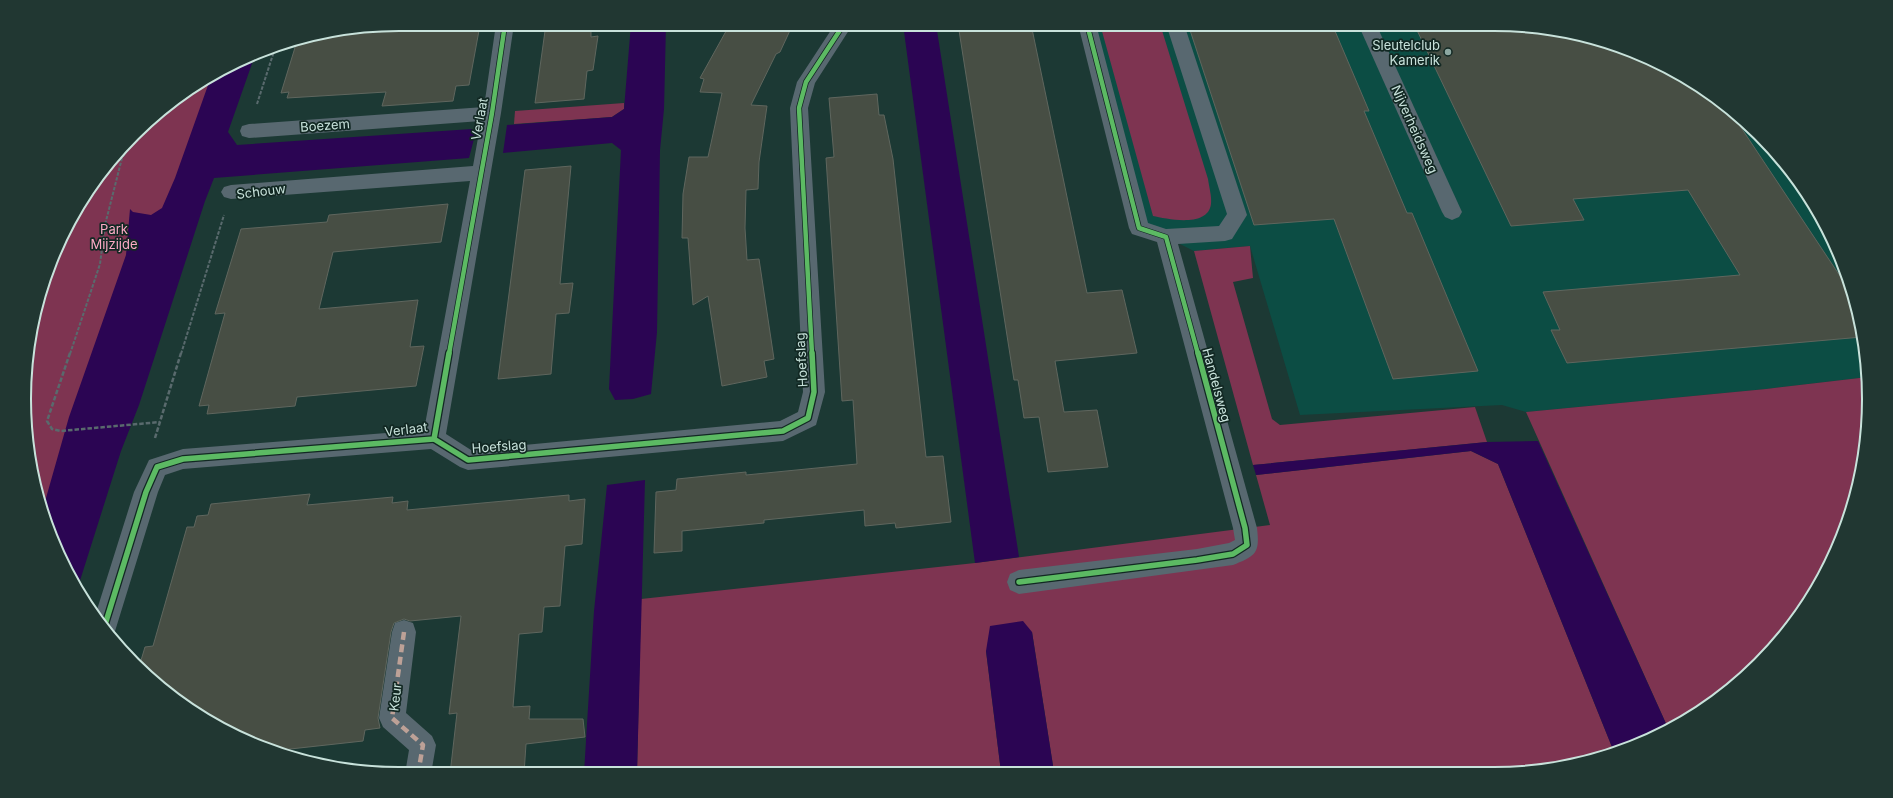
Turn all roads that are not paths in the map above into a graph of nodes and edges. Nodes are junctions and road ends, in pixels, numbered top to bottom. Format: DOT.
graph roads {
  1 [pos="504,31"];
  2 [pos="839,31"];
  3 [pos="1089,31"];
  4 [pos="1177,31"];
  5 [pos="1370,31"];
  6 [pos="492,113"];
  7 [pos="249,131"];
  8 [pos="481,173"];
  9 [pos="231,192"];
  10 [pos="1452,212"];
  11 [pos="1166,237"];
  12 [pos="434,439"];
  13 [pos="1019,582"];
  14 [pos="106,622"];
  15 [pos="404,632"];
  16 [pos="419,767"];
  1 -- 6 [label="street, Verlaat"];
  2 -- 12 [label="street, Hoefslag"];
  3 -- 11 [label="street"];
  4 -- 11 [label="street"];
  5 -- 10 [label="street, Nijverheidsweg"];
  6 -- 7 [label="street, Boezem"];
  6 -- 8 [label="street, Verlaat"];
  8 -- 9 [label="street, Schouw"];
  8 -- 12 [label="street, Verlaat"];
  11 -- 13 [label="street, Handelsweg"];
  12 -- 14 [label="street, Verlaat"];
  15 -- 16 [label="street, Keur"];
}
